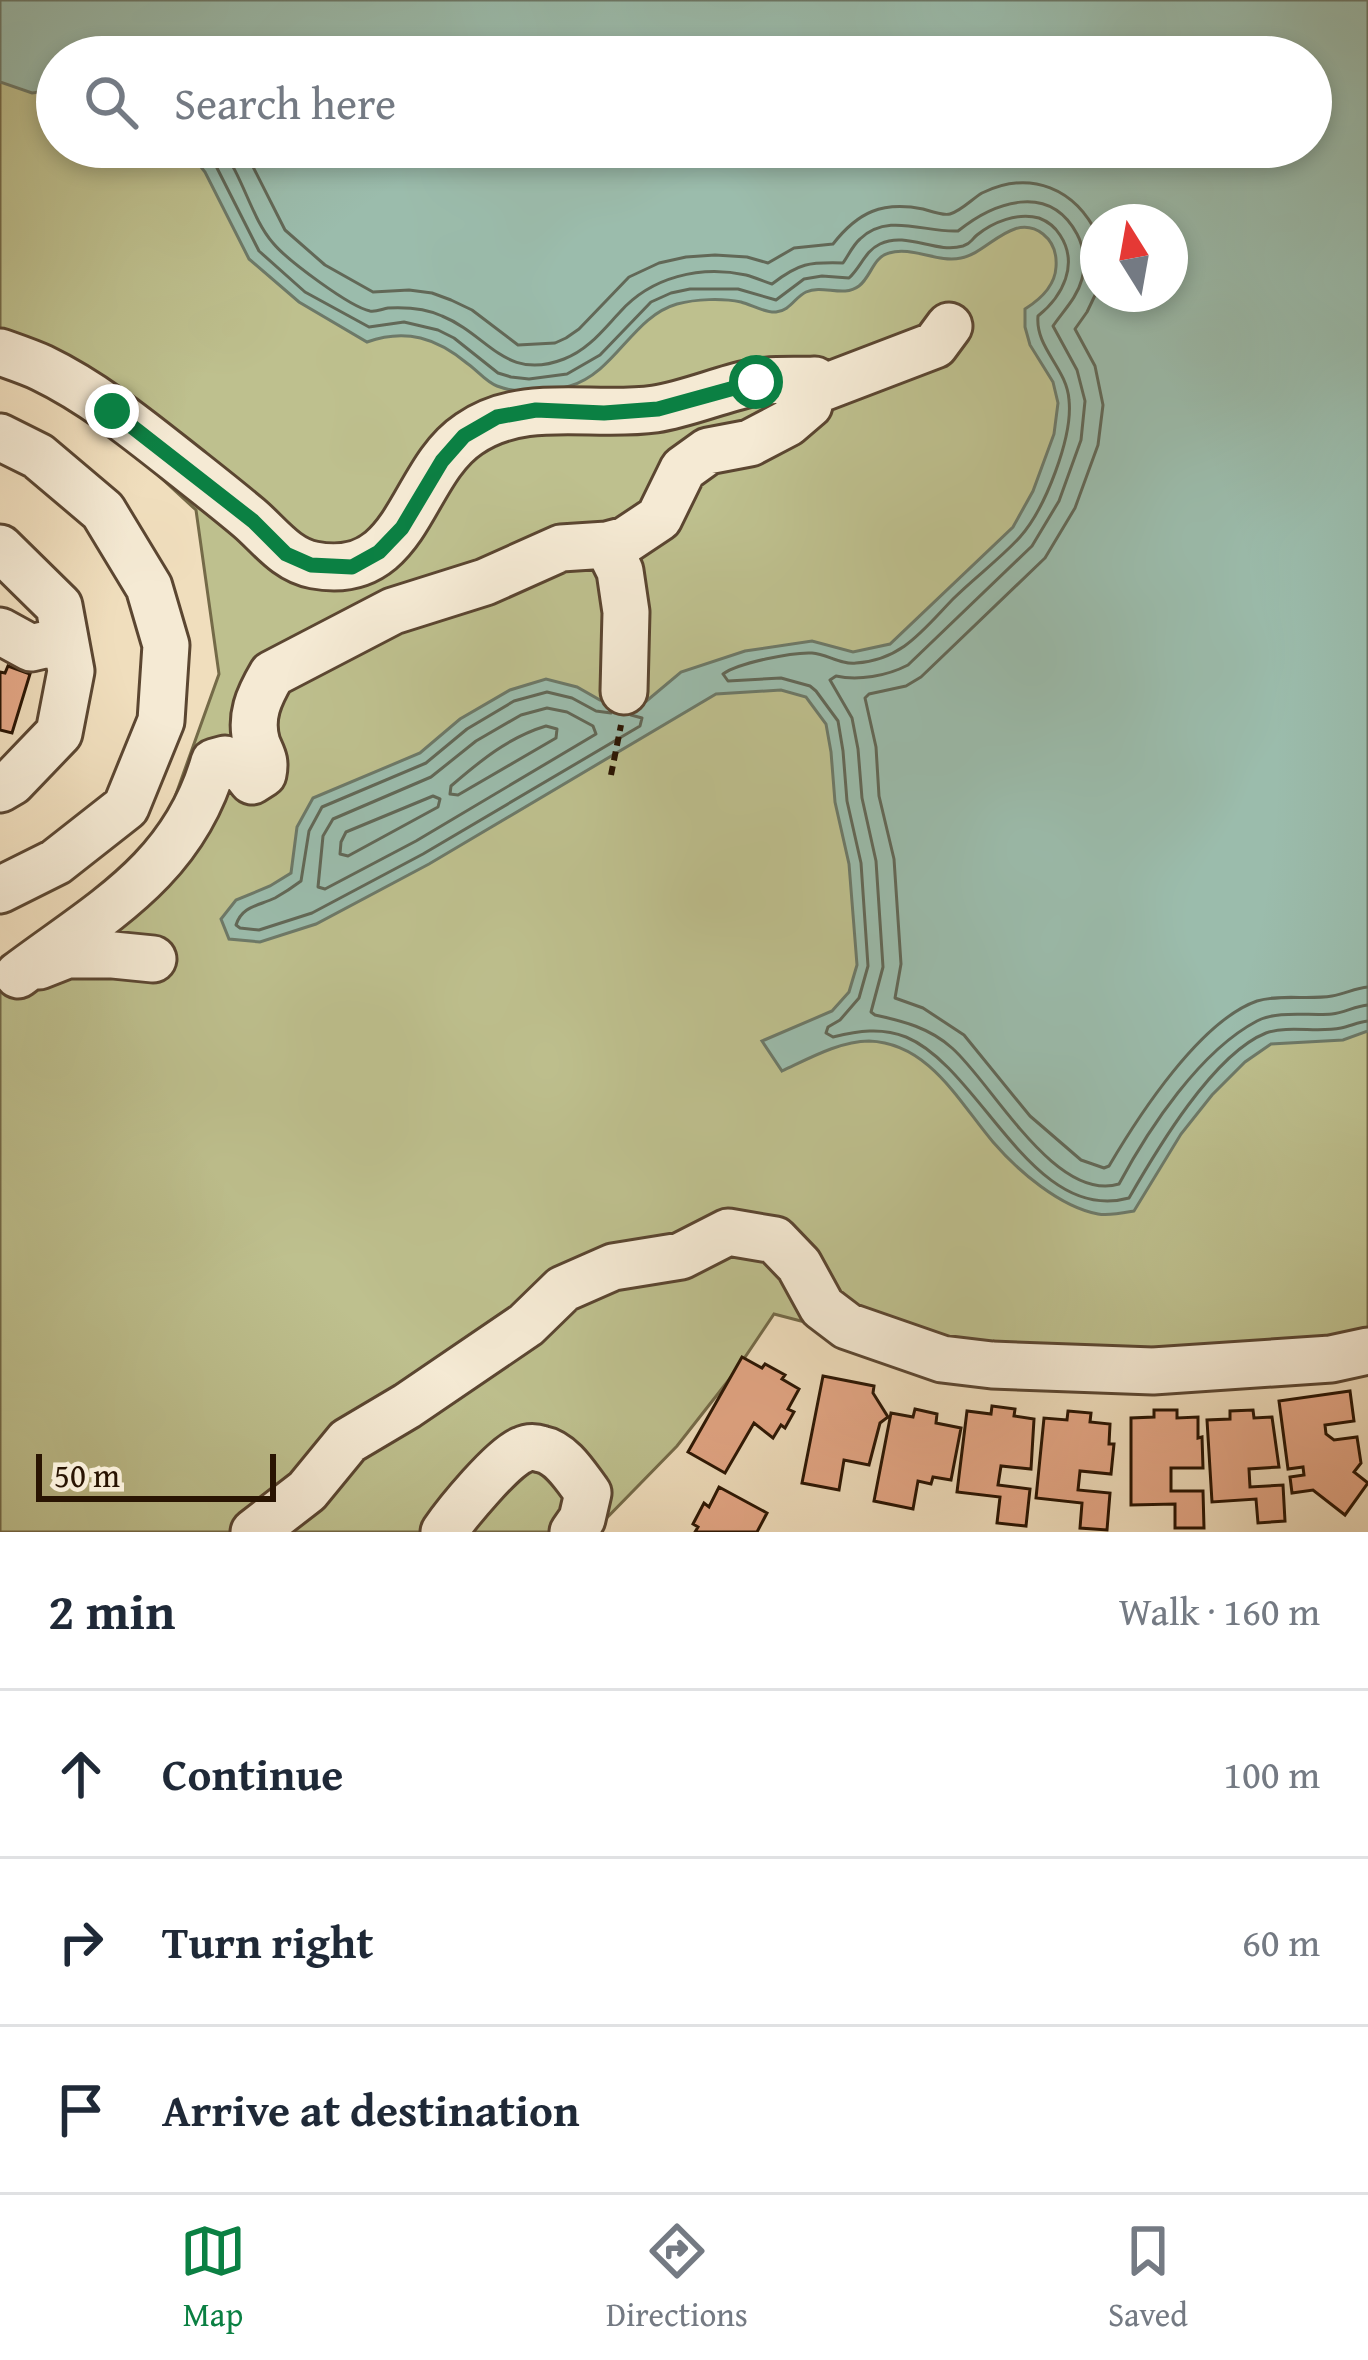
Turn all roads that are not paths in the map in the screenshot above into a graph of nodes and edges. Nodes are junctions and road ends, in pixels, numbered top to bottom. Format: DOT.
graph roads {
  1 [pos="949,326"];
  2 [pos="0,352"];
  3 [pos="812,392"];
  4 [pos="0,437"];
  5 [pos="607,545"];
  6 [pos="0,548"];
  7 [pos="62,623"];
  8 [pos="0,631"];
  9 [pos="624,691"];
  10 [pos="0,789"];
  11 [pos="0,890"];
  12 [pos="153,959"];
  13 [pos="9,981"];
  14 [pos="1368,1352"];
  15 [pos="254,1532"];
  16 [pos="444,1532"];
  17 [pos="573,1532"];
  1 -- 3 [label="street"];
  2 -- 3 [label="street"];
  3 -- 5 [label="street"];
  4 -- 11 [label="street"];
  5 -- 9 [label="street"];
  5 -- 13 [label="street"];
  6 -- 7 [label="street"];
  7 -- 8 [label="street"];
  7 -- 10 [label="street"];
  12 -- 13 [label="street"];
  14 -- 15 [label="street"];
  16 -- 17 [label="street"];
}
